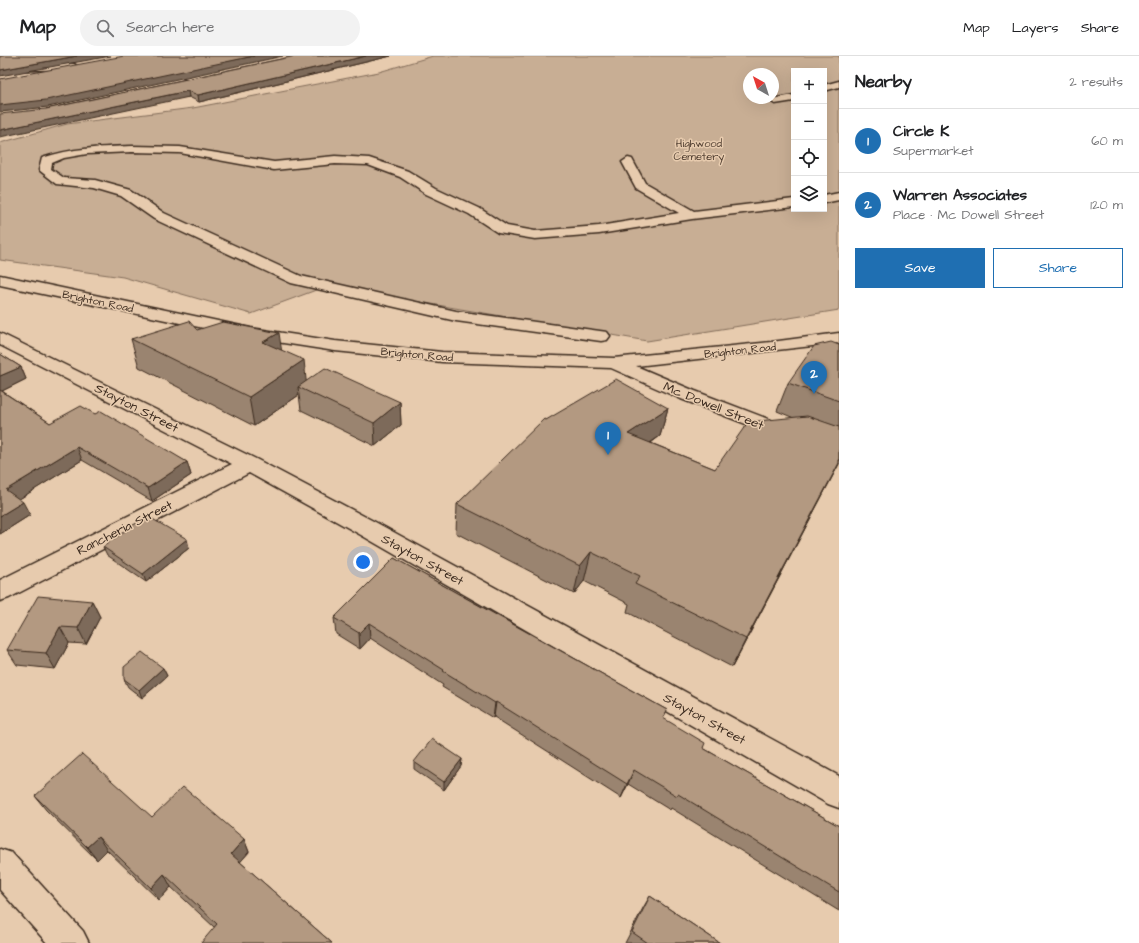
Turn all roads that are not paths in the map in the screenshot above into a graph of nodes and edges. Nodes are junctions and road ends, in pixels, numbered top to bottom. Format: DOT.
graph roads {
  1 [pos="0,68"];
  2 [pos="22,77"];
  3 [pos="839,84"];
  4 [pos="827,87"];
  5 [pos="791,98"];
  6 [pos="779,100"];
  7 [pos="628,162"];
  8 [pos="839,196"];
  9 [pos="827,198"];
  10 [pos="791,203"];
  11 [pos="692,215"];
  12 [pos="0,280"];
  13 [pos="601,336"];
  14 [pos="0,338"];
  15 [pos="839,338"];
  16 [pos="614,362"];
  17 [pos="839,453"];
  18 [pos="249,464"];
  19 [pos="0,590"];
  20 [pos="839,793"];
  21 [pos="0,865"];
  22 [pos="71,943"];
  1 -- 2 [label="street"];
  3 -- 4 [label="street"];
  5 -- 6 [label="street"];
  7 -- 11 [label="street"];
  8 -- 9 [label="street"];
  10 -- 11 [label="street"];
  11 -- 13 [label="street"];
  12 -- 16 [label="street, Brighton Road"];
  14 -- 18 [label="street, Stayton Street"];
  15 -- 16 [label="street, Brighton Road"];
  16 -- 17 [label="street, Mc Dowell Street"];
  18 -- 19 [label="street, Rancheria Street"];
  18 -- 20 [label="street, Stayton Street"];
  21 -- 22 [label="street"];
}
